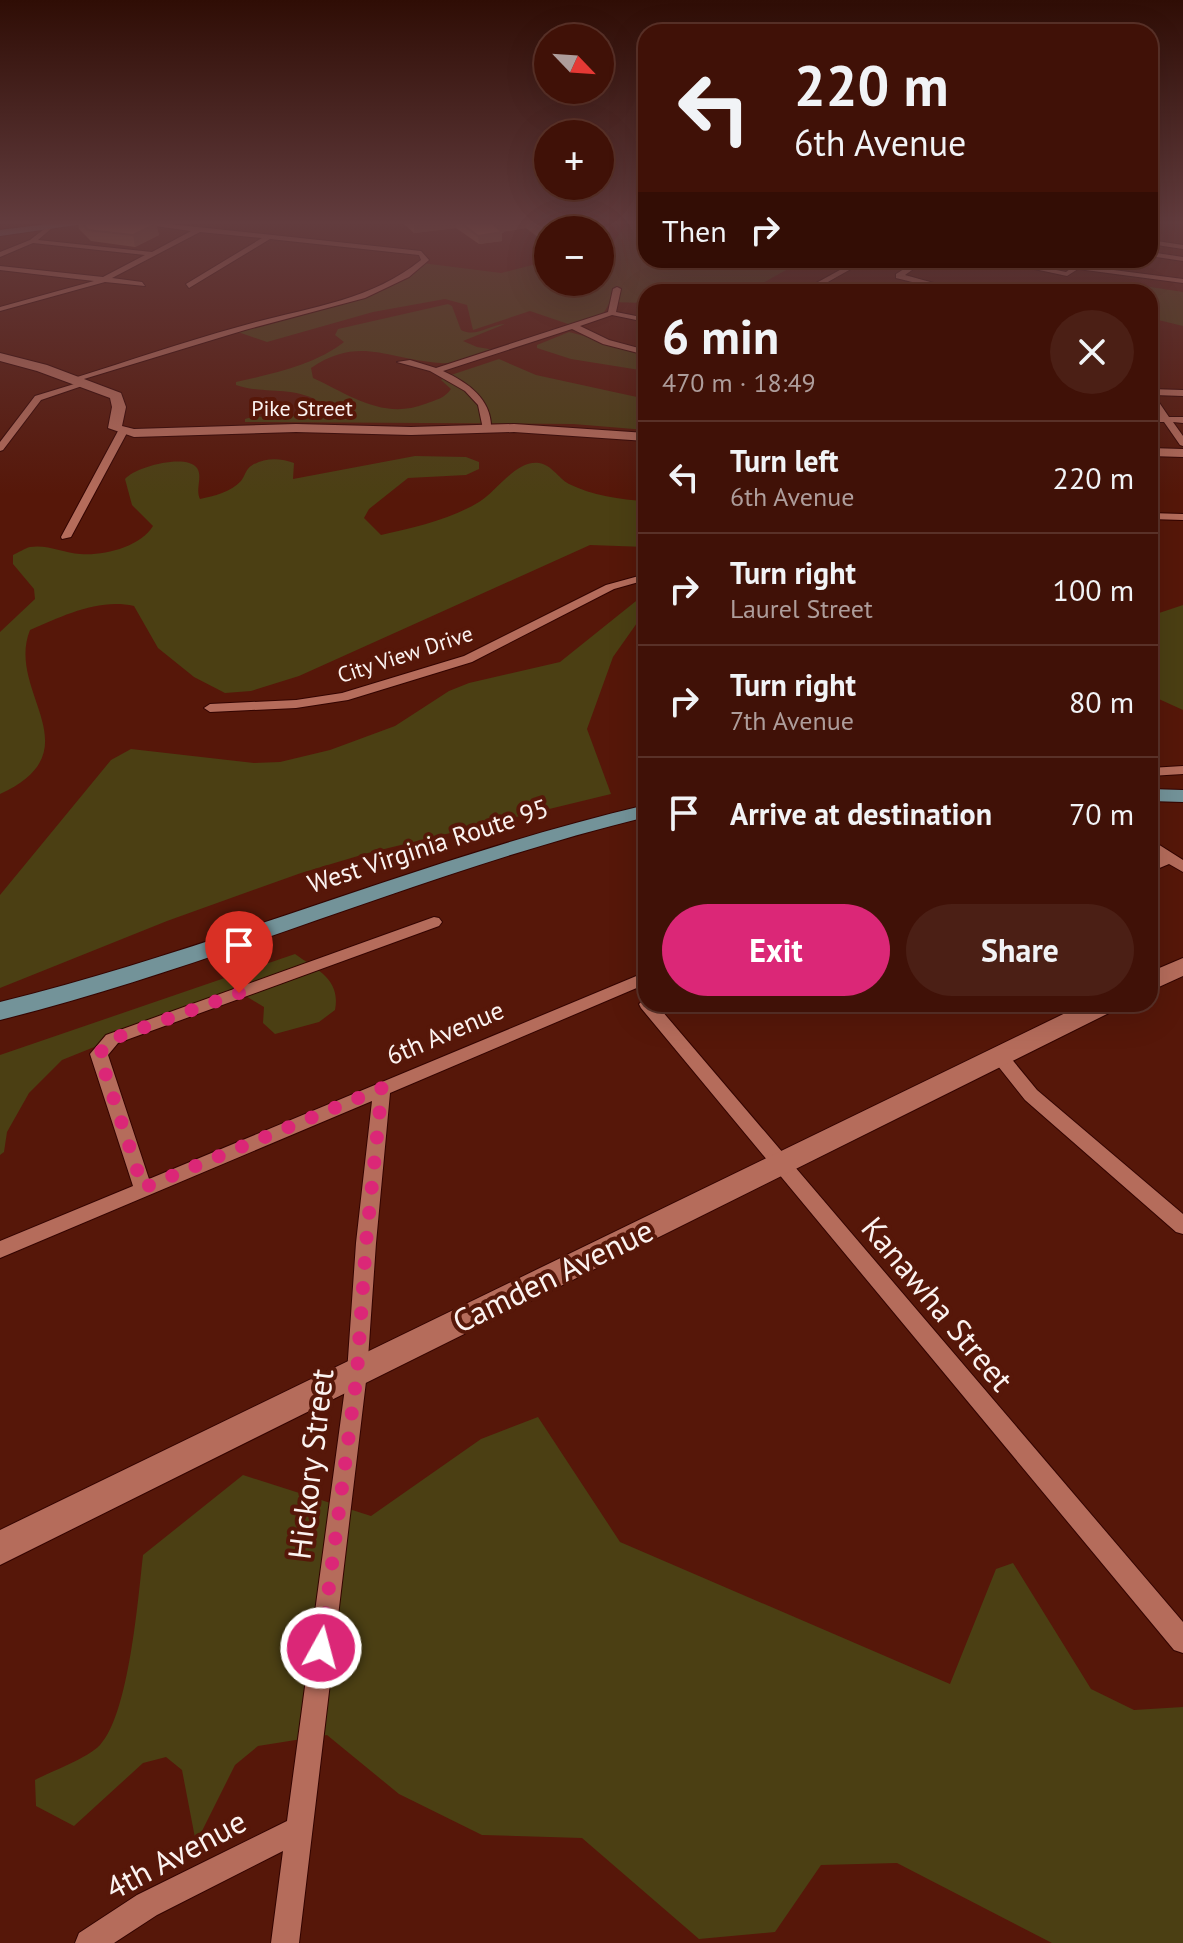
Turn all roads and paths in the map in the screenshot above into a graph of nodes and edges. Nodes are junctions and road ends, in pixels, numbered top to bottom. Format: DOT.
graph roads {
  1 [pos="297,314"];
  2 [pos="610,314"];
  3 [pos="615,314"];
  4 [pos="638,318"];
  5 [pos="571,325"];
  6 [pos="638,351"];
  7 [pos="0,357"];
  8 [pos="401,362"];
  9 [pos="437,370"];
  10 [pos="82,382"];
  11 [pos="1183,393"];
  12 [pos="1158,394"];
  13 [pos="1158,407"];
  14 [pos="1158,420"];
  15 [pos="1166,420"];
  16 [pos="1183,420"];
  17 [pos="488,429"];
  18 [pos="123,431"];
  19 [pos="638,436"];
  20 [pos="1183,443"];
  21 [pos="0,448"];
  22 [pos="1158,452"];
  23 [pos="1183,453"];
  24 [pos="1158,516"];
  25 [pos="1183,517"];
  26 [pos="66,537"];
  27 [pos="638,579"];
  28 [pos="210,708"];
  29 [pos="1183,770"];
  30 [pos="1158,772"];
  31 [pos="1158,795"];
  32 [pos="1183,796"];
  33 [pos="1158,809"];
  34 [pos="1183,810"];
  35 [pos="638,813"];
  36 [pos="638,828"];
  37 [pos="1158,849"];
  38 [pos="1177,862"];
  39 [pos="434,922"];
  40 [pos="1183,966"];
  41 [pos="1158,978"];
  42 [pos="638,981"];
  43 [pos="0,1011"];
  44 [pos="653,1012"];
  45 [pos="1090,1012"];
  46 [pos="0,1024"];
  47 [pos="999,1056"];
  48 [pos="382,1088"];
  49 [pos="779,1165"];
  50 [pos="143,1188"];
  51 [pos="1183,1226"];
  52 [pos="0,1250"];
  53 [pos="357,1373"];
  54 [pos="0,1548"];
  55 [pos="1183,1641"];
  56 [pos="297,1830"];
  57 [pos="89,1943"];
  58 [pos="285,1943"];
  1 -- 10 [label="street"];
  2 -- 5 [label="street"];
  3 -- 4 [label="street"];
  5 -- 6 [label="street"];
  5 -- 9 [label="street"];
  7 -- 10 [label="main road"];
  8 -- 9 [label="street"];
  9 -- 17 [label="street"];
  10 -- 18 [label="main road"];
  10 -- 21 [label="street"];
  11 -- 12 [label="street"];
  13 -- 15 [label="street"];
  14 -- 15 [label="street"];
  15 -- 16 [label="street"];
  15 -- 20 [label="street"];
  17 -- 18 [label="main road, Pike Street"];
  17 -- 19 [label="main road, Pike Street"];
  18 -- 26 [label="street"];
  22 -- 23 [label="main road"];
  24 -- 25 [label="street"];
  27 -- 28 [label="street, City View Drive"];
  29 -- 30 [label="street"];
  31 -- 32 [label="main road"];
  33 -- 34 [label="main road"];
  35 -- 43 [label="main road, West Virginia Route 95"];
  36 -- 46 [label="main road, West Virginia Route 95"];
  37 -- 38 [label="street"];
  39 -- 50 [label="street"];
  40 -- 41 [label="main road"];
  42 -- 48 [label="street, 6th Avenue"];
  44 -- 49 [label="street, Kanawha Street"];
  45 -- 47 [label="main road, Camden Avenue"];
  47 -- 49 [label="main road, Camden Avenue"];
  47 -- 51 [label="street"];
  48 -- 50 [label="street, 6th Avenue"];
  48 -- 53 [label="street, Hickory Street"];
  49 -- 53 [label="main road, Camden Avenue"];
  49 -- 55 [label="street, Kanawha Street"];
  50 -- 52 [label="street, 6th Avenue"];
  53 -- 54 [label="main road, Camden Avenue"];
  53 -- 56 [label="street, Hickory Street"];
  56 -- 57 [label="street, 4th Avenue"];
  56 -- 58 [label="street, Hickory Street"];
}
